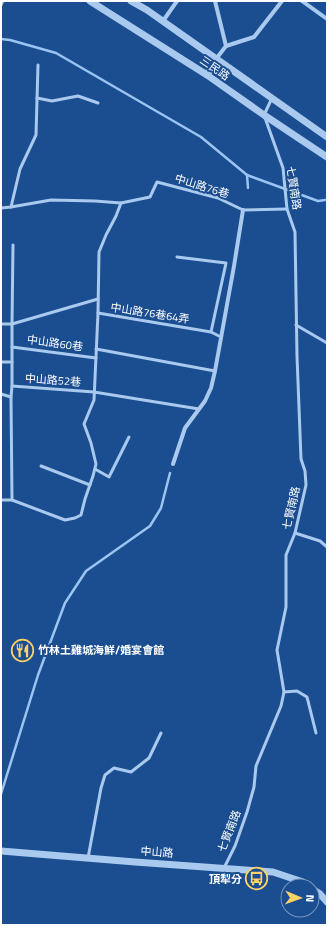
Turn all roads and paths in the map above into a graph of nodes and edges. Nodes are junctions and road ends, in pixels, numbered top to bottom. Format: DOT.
graph roads {
  1 [pos="3,1"];
  2 [pos="90,1"];
  3 [pos="131,1"];
  4 [pos="177,1"];
  5 [pos="215,1"];
  6 [pos="282,1"];
  7 [pos="302,1"];
  8 [pos="1,4"];
  9 [pos="327,19"];
  10 [pos="163,21"];
  11 [pos="226,46"];
  12 [pos="216,59"];
  13 [pos="38,65"];
  14 [pos="207,76"];
  15 [pos="37,98"];
  16 [pos="272,98"];
  17 [pos="98,103"];
  18 [pos="264,115"];
  19 [pos="327,137"];
  20 [pos="327,157"];
  21 [pos="121,203"];
  22 [pos="1,208"];
  23 [pos="11,208"];
  24 [pos="287,209"];
  25 [pos="243,210"];
  26 [pos="13,245"];
  27 [pos="177,257"];
  28 [pos="98,299"];
  29 [pos="98,313"];
  30 [pos="1,324"];
  31 [pos="12,324"];
  32 [pos="296,325"];
  33 [pos="211,332"];
  34 [pos="222,338"];
  35 [pos="327,343"];
  36 [pos="12,346"];
  37 [pos="96,349"];
  38 [pos="96,358"];
  39 [pos="1,362"];
  40 [pos="12,362"];
  41 [pos="216,371"];
  42 [pos="12,386"];
  43 [pos="94,392"];
  44 [pos="1,394"];
  45 [pos="11,397"];
  46 [pos="199,409"];
  47 [pos="129,437"];
  48 [pos="173,464"];
  49 [pos="41,466"];
  50 [pos="95,469"];
  51 [pos="90,485"];
  52 [pos="1,500"];
  53 [pos="12,500"];
  54 [pos="295,533"];
  55 [pos="327,547"];
  56 [pos="284,692"];
  57 [pos="161,733"];
  58 [pos="316,733"];
  59 [pos="1,851"];
  60 [pos="88,858"];
  61 [pos="224,868"];
  62 [pos="291,878"];
  63 [pos="320,894"];
  64 [pos="327,902"];
  1 -- 8 [label="lane"];
  2 -- 14 [label="street, 三民路"];
  3 -- 10 [label="street, 三民路"];
  4 -- 10 [label="street"];
  5 -- 11 [label="street"];
  6 -- 11 [label="street"];
  7 -- 9 [label="street"];
  10 -- 12 [label="street, 三民路"];
  11 -- 12 [label="street"];
  12 -- 14 [label="street"];
  12 -- 16 [label="street, 三民路"];
  13 -- 15 [label="lane"];
  14 -- 18 [label="street, 三民路"];
  15 -- 17 [label="lane"];
  15 -- 23 [label="lane"];
  16 -- 18 [label="lane"];
  16 -- 19 [label="street, 三民路"];
  18 -- 20 [label="street, 三民路"];
  18 -- 24 [label="lane, 七賢南路"];
  21 -- 23 [label="lane, 中山路76巷"];
  21 -- 25 [label="lane, 中山路76巷"];
  21 -- 28 [label="lane"];
  22 -- 23 [label="lane, 中山路76巷"];
  24 -- 25 [label="lane, 中山路76巷"];
  24 -- 32 [label="lane, 七賢南路"];
  25 -- 34 [label="street"];
  26 -- 31 [label="lane"];
  27 -- 33 [label="lane"];
  28 -- 29 [label="lane"];
  28 -- 31 [label="lane"];
  29 -- 33 [label="lane, 中山路76巷64弄"];
  29 -- 37 [label="lane, 中山路76巷64弄"];
  30 -- 31 [label="lane"];
  31 -- 36 [label="lane, 中山路52巷"];
  32 -- 35 [label="lane"];
  32 -- 54 [label="lane, 七賢南路"];
  33 -- 34 [label="lane, 中山路76巷64弄"];
  34 -- 41 [label="street"];
  36 -- 38 [label="lane, 中山路60巷"];
  36 -- 40 [label="lane, 中山路52巷"];
  37 -- 38 [label="lane, 中山路76巷64弄"];
  37 -- 41 [label="lane"];
  38 -- 43 [label="lane, 中山路76巷64弄"];
  39 -- 40 [label="lane"];
  40 -- 42 [label="lane, 中山路52巷"];
  41 -- 46 [label="street"];
  42 -- 43 [label="lane, 中山路52巷"];
  42 -- 45 [label="lane, 中山路52巷"];
  43 -- 46 [label="lane"];
  43 -- 50 [label="lane, 中山路76巷64弄"];
  44 -- 45 [label="lane"];
  45 -- 53 [label="lane, 中山路52巷"];
  46 -- 48 [label="street"];
  47 -- 50 [label="lane"];
  49 -- 51 [label="lane"];
  50 -- 51 [label="lane"];
  51 -- 53 [label="lane"];
  52 -- 53 [label="lane"];
  54 -- 55 [label="lane"];
  54 -- 56 [label="lane, 七賢南路"];
  56 -- 58 [label="lane"];
  56 -- 61 [label="lane, 七賢南路"];
  57 -- 60 [label="lane"];
  59 -- 60 [label="street, 中山路"];
  60 -- 61 [label="street, 中山路"];
  61 -- 62 [label="street, 中山路"];
  63 -- 64 [label="street"];
}
